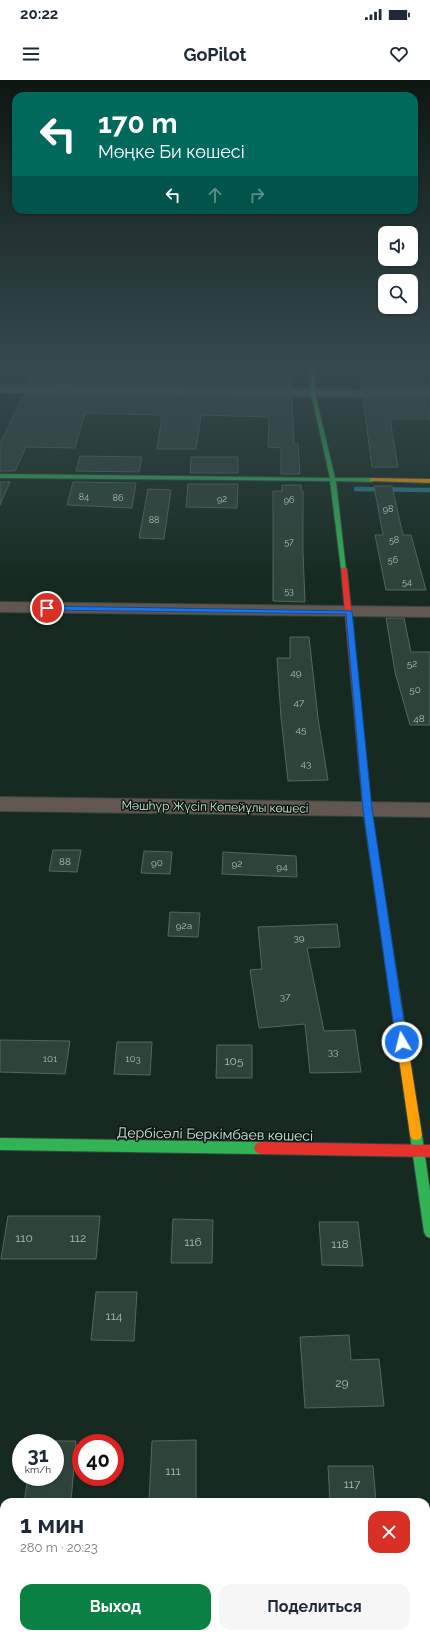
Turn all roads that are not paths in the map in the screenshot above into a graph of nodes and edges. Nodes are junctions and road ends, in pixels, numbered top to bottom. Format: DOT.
graph roads {
  1 [pos="324,441"];
  2 [pos="0,476"];
  3 [pos="333,480"];
  4 [pos="430,481"];
  5 [pos="0,607"];
  6 [pos="349,612"];
  7 [pos="430,612"];
  8 [pos="0,804"];
  9 [pos="367,809"];
  10 [pos="430,810"];
  11 [pos="0,1144"];
  12 [pos="418,1151"];
  13 [pos="430,1151"];
  14 [pos="430,1232"];
  1 -- 3 [label="street"];
  2 -- 3 [label="street"];
  3 -- 4 [label="street"];
  3 -- 6 [label="street"];
  5 -- 6 [label="street"];
  6 -- 7 [label="street"];
  6 -- 9 [label="street"];
  8 -- 9 [label="street, Мәшһүр Жүсіп Көпейұлы көшесі"];
  9 -- 10 [label="street, Мәшһүр Жүсіп Көпейұлы көшесі"];
  9 -- 12 [label="street"];
  11 -- 12 [label="street, Дербісәлі Беркімбаев көшесі"];
  12 -- 13 [label="street, Дербісәлі Беркімбаев көшесі"];
  12 -- 14 [label="street"];
}
